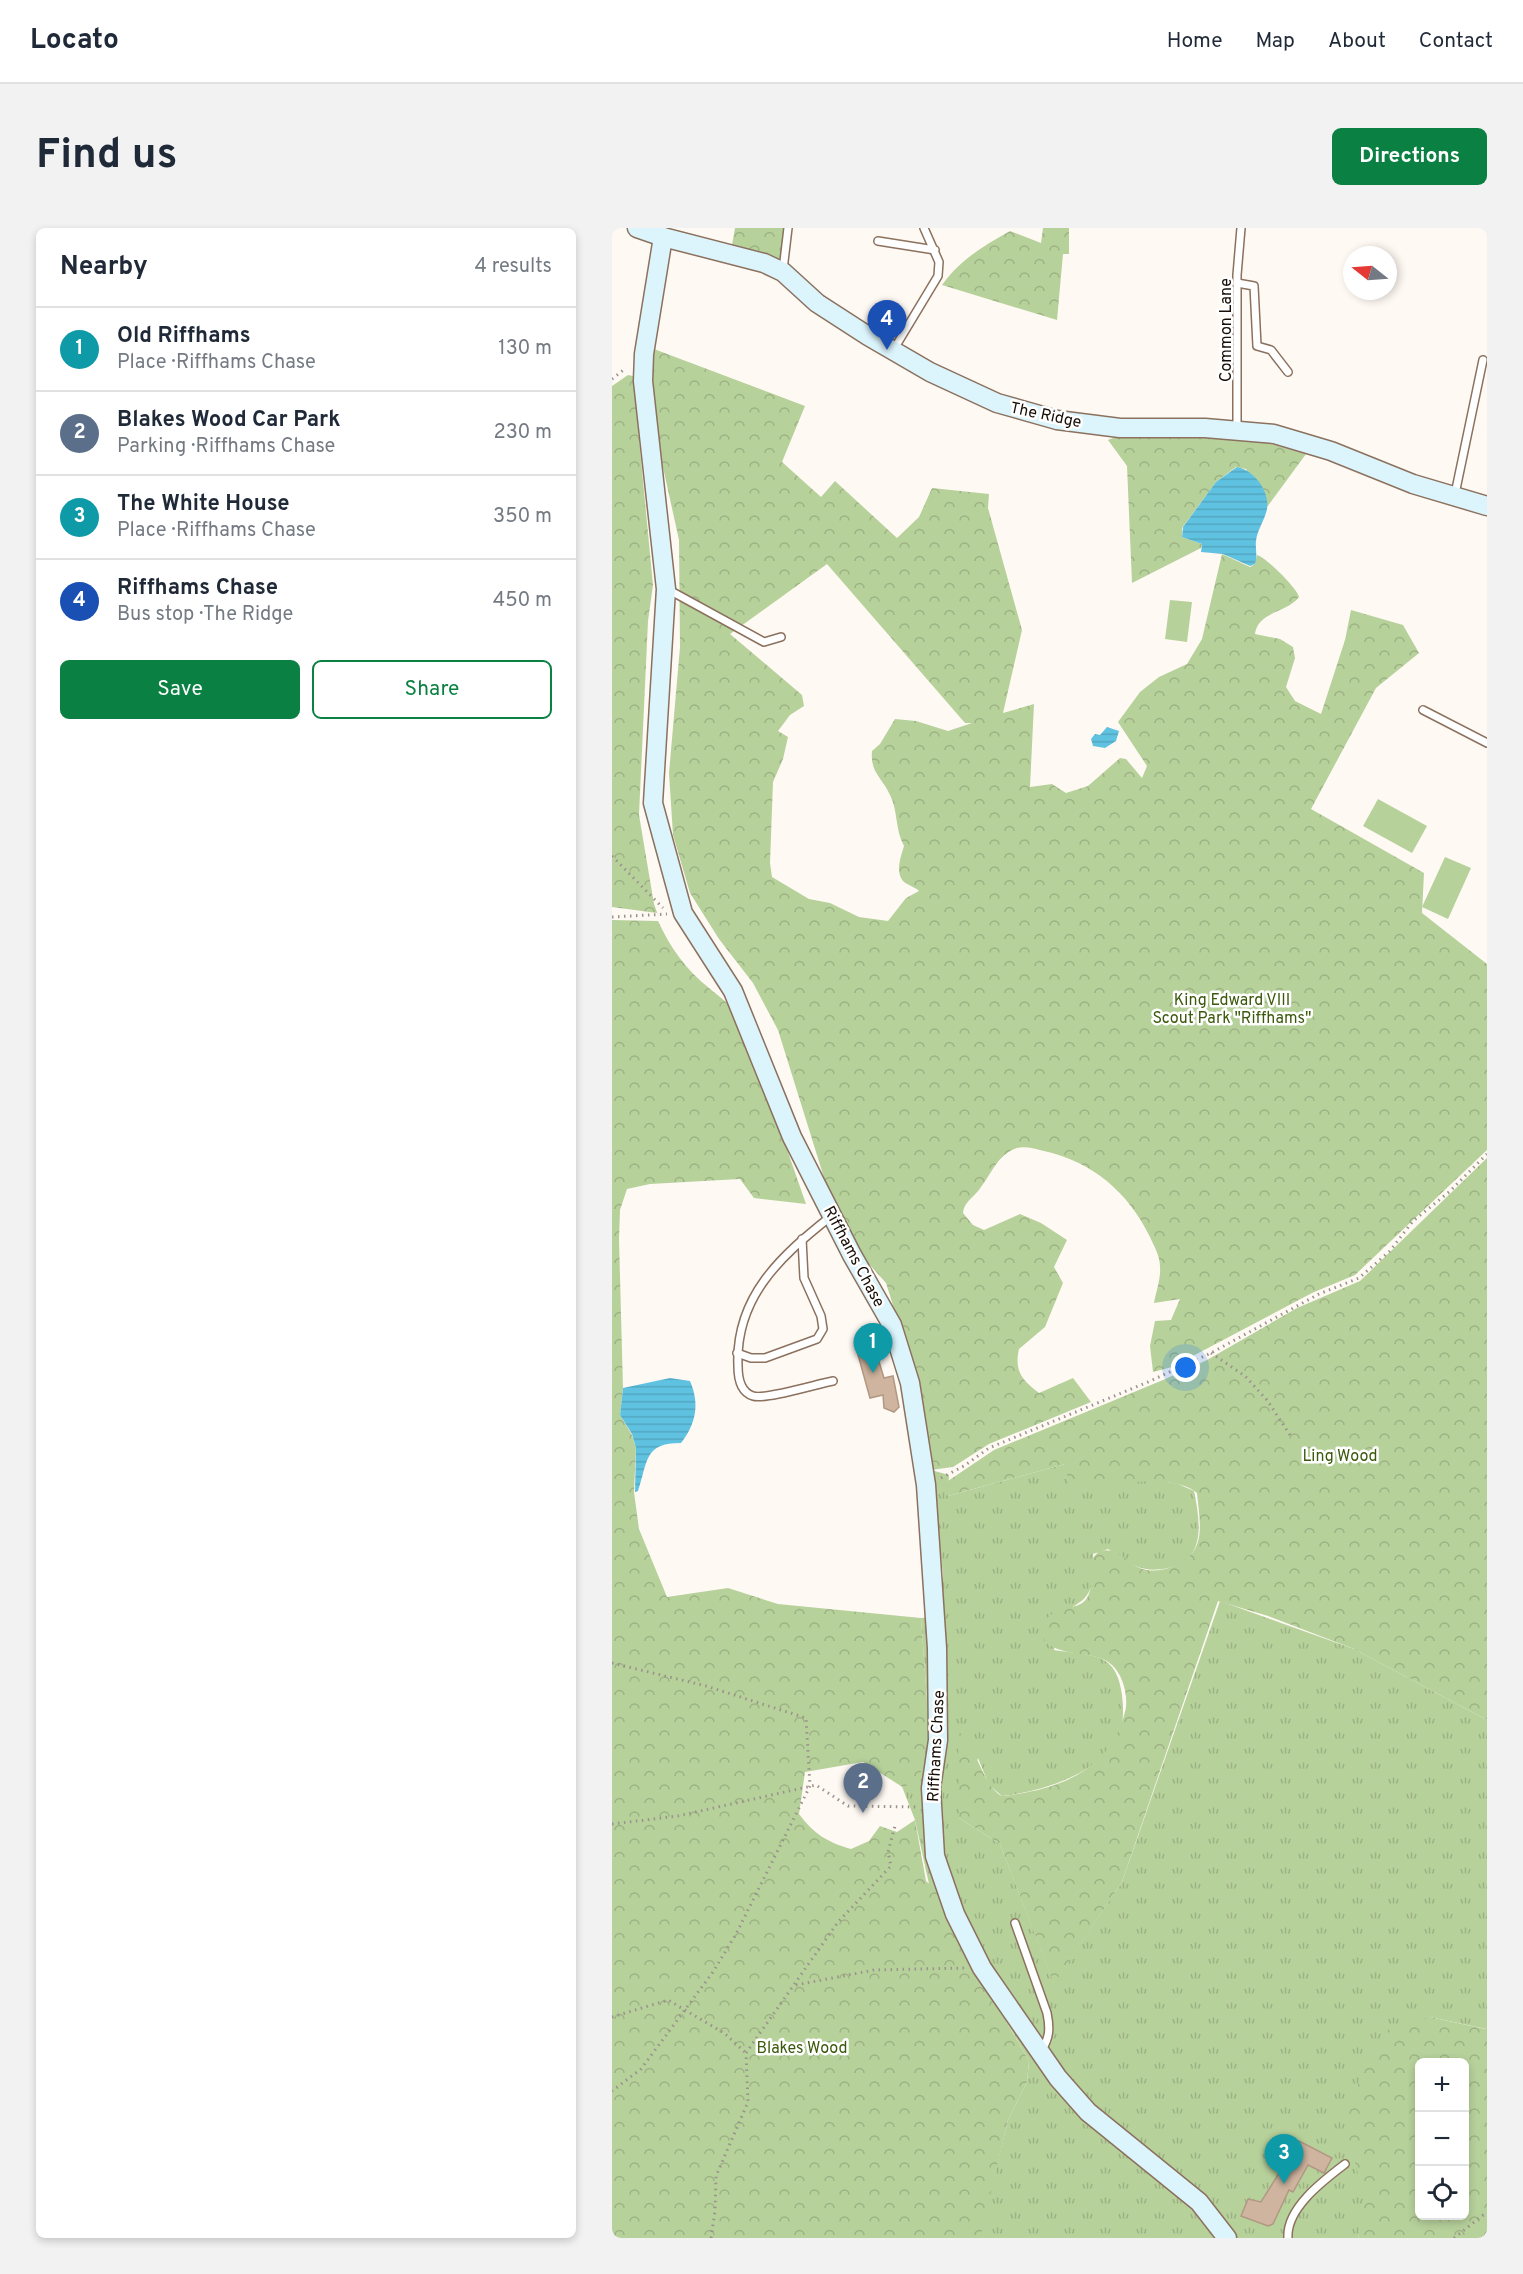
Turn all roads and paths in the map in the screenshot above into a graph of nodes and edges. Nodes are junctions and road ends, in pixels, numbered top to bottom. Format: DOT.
graph roads {
  1 [pos="637,228"];
  2 [pos="788,228"];
  3 [pos="924,228"];
  4 [pos="1241,228"];
  5 [pos="663,237"];
  6 [pos="878,241"];
  7 [pos="935,250"];
  8 [pos="783,272"];
  9 [pos="1238,283"];
  10 [pos="893,351"];
  11 [pos="1483,360"];
  12 [pos="1288,372"];
  13 [pos="1237,432"];
  14 [pos="1455,497"];
  15 [pos="1487,506"];
  16 [pos="666,589"];
  17 [pos="781,637"];
  18 [pos="1423,710"];
  19 [pos="1487,744"];
  20 [pos="612,856"];
  21 [pos="676,913"];
  22 [pos="612,917"];
  23 [pos="1487,1154"];
  24 [pos="832,1216"];
  25 [pos="802,1239"];
  26 [pos="737,1353"];
  27 [pos="1211,1353"];
  28 [pos="833,1381"];
  29 [pos="1290,1435"];
  30 [pos="926,1485"];
  31 [pos="612,1663"];
  32 [pos="810,1786"];
  33 [pos="932,1809"];
  34 [pos="612,1824"];
  35 [pos="895,1826"];
  36 [pos="1015,1923"];
  37 [pos="982,1968"];
  38 [pos="794,1986"];
  39 [pos="685,2009"];
  40 [pos="612,2017"];
  41 [pos="1041,2051"];
  42 [pos="746,2053"];
  43 [pos="612,2091"];
  44 [pos="1345,2164"];
  45 [pos="1487,2212"];
  46 [pos="711,2238"];
  47 [pos="1227,2238"];
  48 [pos="1288,2238"];
  49 [pos="1454,2238"];
  1 -- 5 [label="street, The Ridge"];
  2 -- 8 [label="lane"];
  3 -- 7 [label="lane"];
  4 -- 9 [label="lane, Common Lane"];
  5 -- 8 [label="street, The Ridge"];
  5 -- 16 [label="street, Riffhams Chase"];
  6 -- 7 [label="lane"];
  7 -- 10 [label="lane"];
  8 -- 10 [label="street, The Ridge"];
  9 -- 12 [label="lane"];
  9 -- 13 [label="lane, Common Lane"];
  10 -- 13 [label="street, The Ridge"];
  11 -- 14 [label="lane"];
  13 -- 14 [label="street, The Ridge"];
  14 -- 15 [label="street, The Ridge"];
  16 -- 17 [label="lane"];
  16 -- 21 [label="street, Riffhams Chase"];
  18 -- 19 [label="lane"];
  20 -- 21 [label="path"];
  21 -- 22 [label="path"];
  21 -- 24 [label="street, Riffhams Chase"];
  23 -- 27 [label="path"];
  24 -- 25 [label="lane"];
  24 -- 30 [label="street, Riffhams Chase"];
  25 -- 26 [label="lane"];
  25 -- 26 [label="lane"];
  26 -- 28 [label="lane"];
  27 -- 29 [label="path"];
  27 -- 30 [label="path"];
  30 -- 33 [label="street, Riffhams Chase"];
  31 -- 32 [label="path"];
  32 -- 33 [label="path"];
  32 -- 34 [label="path"];
  32 -- 39 [label="path"];
  33 -- 37 [label="street, Riffhams Chase"];
  35 -- 38 [label="path"];
  36 -- 41 [label="lane"];
  37 -- 38 [label="path"];
  37 -- 41 [label="street, Riffhams Chase"];
  38 -- 42 [label="path"];
  39 -- 40 [label="path"];
  39 -- 42 [label="path"];
  39 -- 43 [label="path"];
  41 -- 47 [label="street, Riffhams Chase"];
  42 -- 46 [label="path"];
  44 -- 48 [label="lane"];
  45 -- 49 [label="path"];
}
